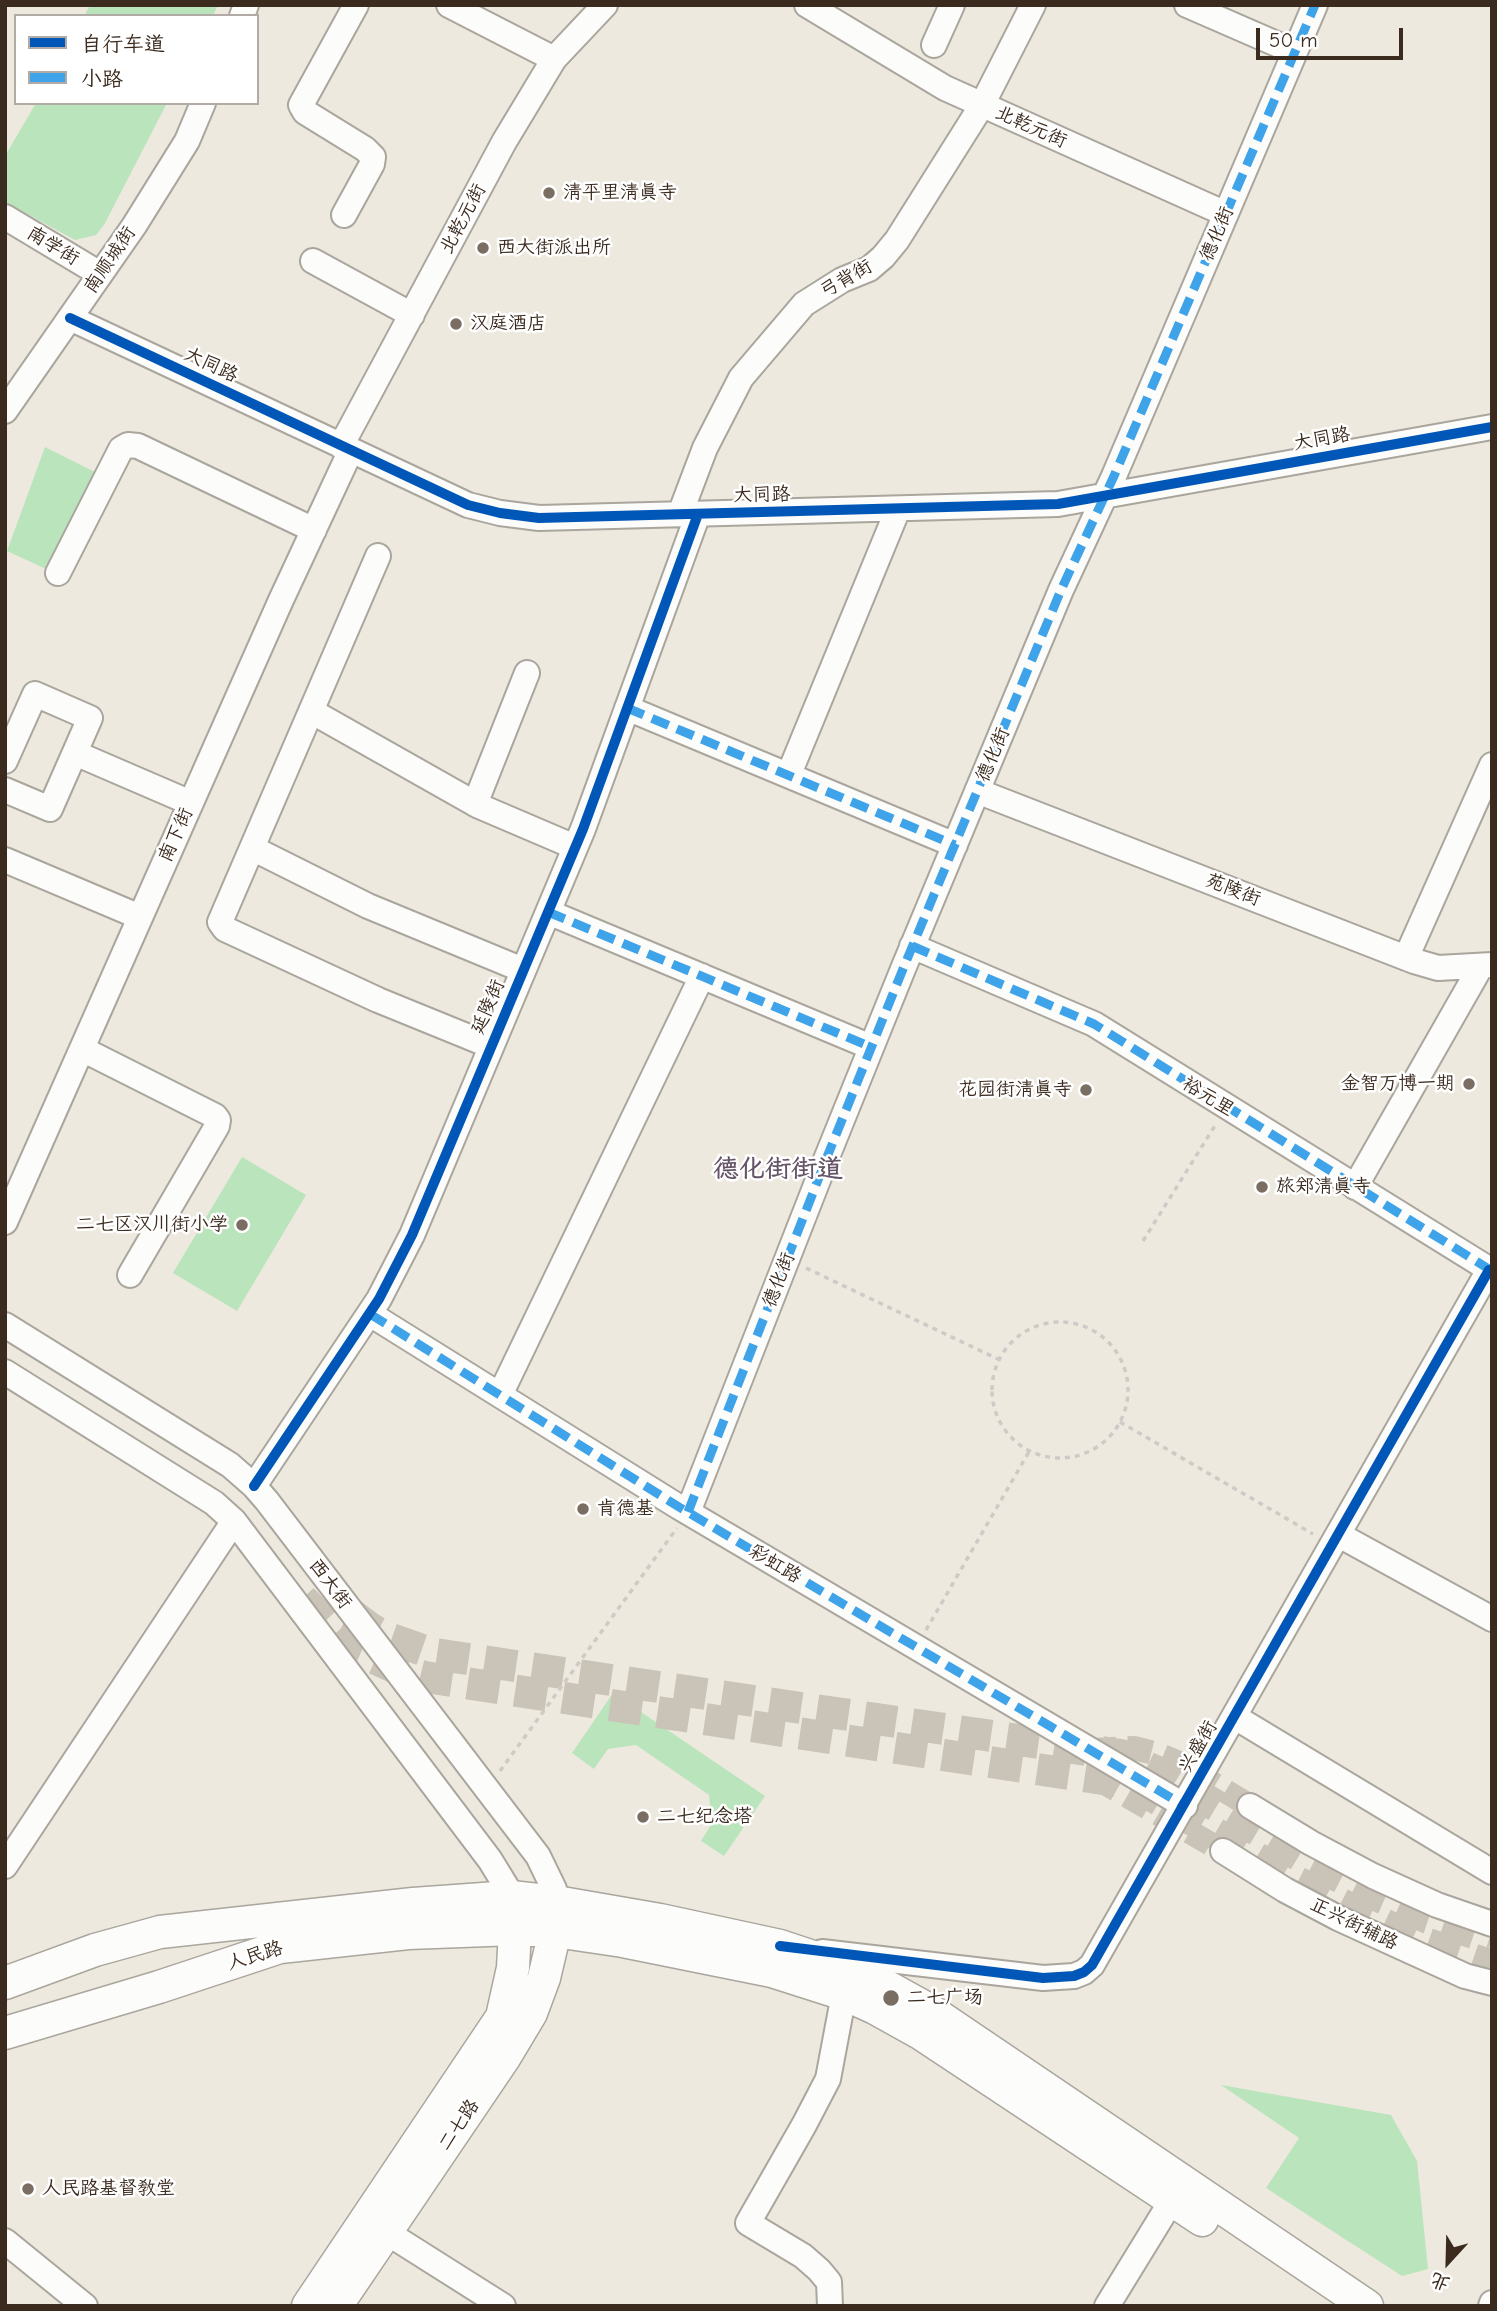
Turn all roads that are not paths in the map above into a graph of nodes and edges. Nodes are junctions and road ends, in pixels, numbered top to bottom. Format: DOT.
graph roads {
  1 [pos="356,5"];
  2 [pos="449,5"];
  3 [pos="605,5"];
  4 [pos="807,5"];
  5 [pos="1033,5"];
  6 [pos="1187,5"];
  7 [pos="1315,5"];
  8 [pos="948,7"];
  9 [pos="934,45"];
  10 [pos="1295,52"];
  11 [pos="554,59"];
  12 [pos="202,105"];
  13 [pos="982,105"];
  14 [pos="1226,214"];
  15 [pos="344,215"];
  16 [pos="5,217"];
  17 [pos="313,261"];
  18 [pos="100,274"];
  19 [pos="412,314"];
  20 [pos="70,318"];
  21 [pos="5,411"];
  22 [pos="1492,427"];
  23 [pos="346,448"];
  24 [pos="1105,495"];
  25 [pos="898,509"];
  26 [pos="689,514"];
  27 [pos="314,530"];
  28 [pos="378,556"];
  29 [pos="58,573"];
  30 [pos="527,673"];
  31 [pos="627,708"];
  32 [pos="311,711"];
  33 [pos="75,752"];
  34 [pos="5,761"];
  35 [pos="1492,765"];
  36 [pos="789,774"];
  37 [pos="5,790"];
  38 [pos="977,791"];
  39 [pos="191,803"];
  40 [pos="475,804"];
  41 [pos="955,845"];
  42 [pos="575,847"];
  43 [pos="252,848"];
  44 [pos="5,860"];
  45 [pos="548,912"];
  46 [pos="140,917"];
  47 [pos="912,946"];
  48 [pos="1406,958"];
  49 [pos="1486,966"];
  50 [pos="523,970"];
  51 [pos="702,976"];
  52 [pos="491,1046"];
  53 [pos="871,1047"];
  54 [pos="82,1049"];
  55 [pos="1355,1187"];
  56 [pos="5,1222"];
  57 [pos="1491,1271"];
  58 [pos="130,1275"];
  59 [pos="370,1314"];
  60 [pos="5,1325"];
  61 [pos="5,1372"];
  62 [pos="500,1395"];
  63 [pos="254,1486"];
  64 [pos="688,1512"];
  65 [pos="234,1521"];
  66 [pos="1336,1541"];
  67 [pos="1492,1619"];
  68 [pos="1235,1717"];
  69 [pos="1250,1805"];
  70 [pos="1185,1806"];
  71 [pos="1223,1851"];
  72 [pos="5,1866"];
  73 [pos="1492,1872"];
  74 [pos="511,1897"];
  75 [pos="555,1916"];
  76 [pos="1492,1924"];
  77 [pos="514,1929"];
  78 [pos="780,1946"];
  79 [pos="1465,1976"];
  80 [pos="5,1983"];
  81 [pos="1492,1983"];
  82 [pos="844,1994"];
  83 [pos="1492,1995"];
  84 [pos="5,2033"];
  85 [pos="1172,2200"];
  86 [pos="386,2232"];
  87 [pos="5,2241"];
  88 [pos="85,2306"];
  89 [pos="308,2306"];
  90 [pos="336,2306"];
  91 [pos="503,2306"];
  92 [pos="830,2306"];
  93 [pos="1107,2306"];
  94 [pos="1331,2306"];
  95 [pos="1367,2306"];
  1 -- 15 [label="street"];
  2 -- 11 [label="street"];
  3 -- 11 [label="street, 北乾元街"];
  4 -- 13 [label="street, 北乾元街"];
  5 -- 13 [label="street, 弓背街"];
  6 -- 10 [label="street"];
  7 -- 10 [label="street, 德化街"];
  8 -- 9 [label="street"];
  10 -- 14 [label="street, 德化街"];
  11 -- 19 [label="street, 北乾元街"];
  12 -- 18 [label="street, 南顺城街"];
  13 -- 14 [label="street, 北乾元街"];
  13 -- 26 [label="street, 弓背街"];
  14 -- 24 [label="street, 德化街"];
  16 -- 18 [label="street, 南学街"];
  17 -- 19 [label="street"];
  18 -- 20 [label="street, 南顺城街"];
  19 -- 23 [label="street, 北乾元街"];
  20 -- 21 [label="street, 南顺城街"];
  20 -- 23 [label="street, 大同路"];
  22 -- 24 [label="street, 大同路"];
  23 -- 26 [label="street, 大同路"];
  23 -- 27 [label="street, 南下街"];
  24 -- 25 [label="street, 大同路"];
  24 -- 38 [label="street, 德化街"];
  25 -- 26 [label="street, 大同路"];
  25 -- 36 [label="street"];
  26 -- 31 [label="street, 延陵街"];
  27 -- 29 [label="street"];
  27 -- 39 [label="street, 南下街"];
  28 -- 32 [label="street"];
  30 -- 40 [label="street"];
  31 -- 36 [label="street"];
  31 -- 42 [label="street, 延陵街"];
  32 -- 40 [label="street"];
  32 -- 43 [label="street"];
  33 -- 34 [label="street"];
  33 -- 37 [label="street"];
  33 -- 39 [label="street"];
  35 -- 48 [label="street"];
  36 -- 41 [label="street"];
  38 -- 41 [label="street, 德化街"];
  38 -- 48 [label="street, 苑陵街"];
  39 -- 46 [label="street, 南下街"];
  40 -- 42 [label="street"];
  41 -- 47 [label="street, 德化街"];
  42 -- 45 [label="street, 延陵街"];
  43 -- 50 [label="street"];
  43 -- 52 [label="street"];
  44 -- 46 [label="street"];
  45 -- 50 [label="street, 延陵街"];
  45 -- 51 [label="street"];
  46 -- 54 [label="street, 南下街"];
  47 -- 53 [label="street, 德化街"];
  47 -- 55 [label="street, 裕元里"];
  48 -- 49 [label="street, 苑陵街"];
  49 -- 55 [label="street"];
  50 -- 52 [label="street, 延陵街"];
  51 -- 53 [label="street"];
  51 -- 62 [label="street"];
  52 -- 59 [label="street, 延陵街"];
  53 -- 64 [label="street, 德化街"];
  54 -- 56 [label="street, 南下街"];
  54 -- 58 [label="street"];
  55 -- 57 [label="street, 裕元里"];
  57 -- 66 [label="street, 兴盛街"];
  59 -- 62 [label="street, 彩虹路"];
  59 -- 63 [label="street, 延陵街"];
  60 -- 63 [label="street, 西大街"];
  61 -- 65 [label="street, 西大街"];
  62 -- 64 [label="street, 彩虹路"];
  63 -- 75 [label="street, 西大街"];
  64 -- 70 [label="street, 彩虹路"];
  65 -- 72 [label="street"];
  65 -- 74 [label="street, 西大街"];
  66 -- 67 [label="street"];
  66 -- 68 [label="street, 兴盛街"];
  68 -- 70 [label="street, 兴盛街"];
  68 -- 73 [label="street"];
  69 -- 76 [label="street"];
  70 -- 78 [label="street, 兴盛街"];
  71 -- 79 [label="street, 正兴街辅路"];
  74 -- 75 [label="main road, 人民路"];
  74 -- 77 [label="street, 西大街"];
  74 -- 80 [label="main road, 人民路"];
  75 -- 77 [label="main road, 人民路"];
  75 -- 78 [label="main road"];
  75 -- 82 [label="main road"];
  75 -- 86 [label="main road, 二七路"];
  77 -- 84 [label="main road, 人民路"];
  77 -- 89 [label="main road, 二七路"];
  78 -- 95 [label="main road"];
  79 -- 81 [label="street, 正兴街辅路"];
  79 -- 83 [label="street"];
  82 -- 85 [label="main road"];
  82 -- 92 [label="street"];
  85 -- 93 [label="street"];
  85 -- 94 [label="main road"];
  86 -- 90 [label="main road, 二七路"];
  86 -- 91 [label="street"];
  87 -- 88 [label="street"];
}
